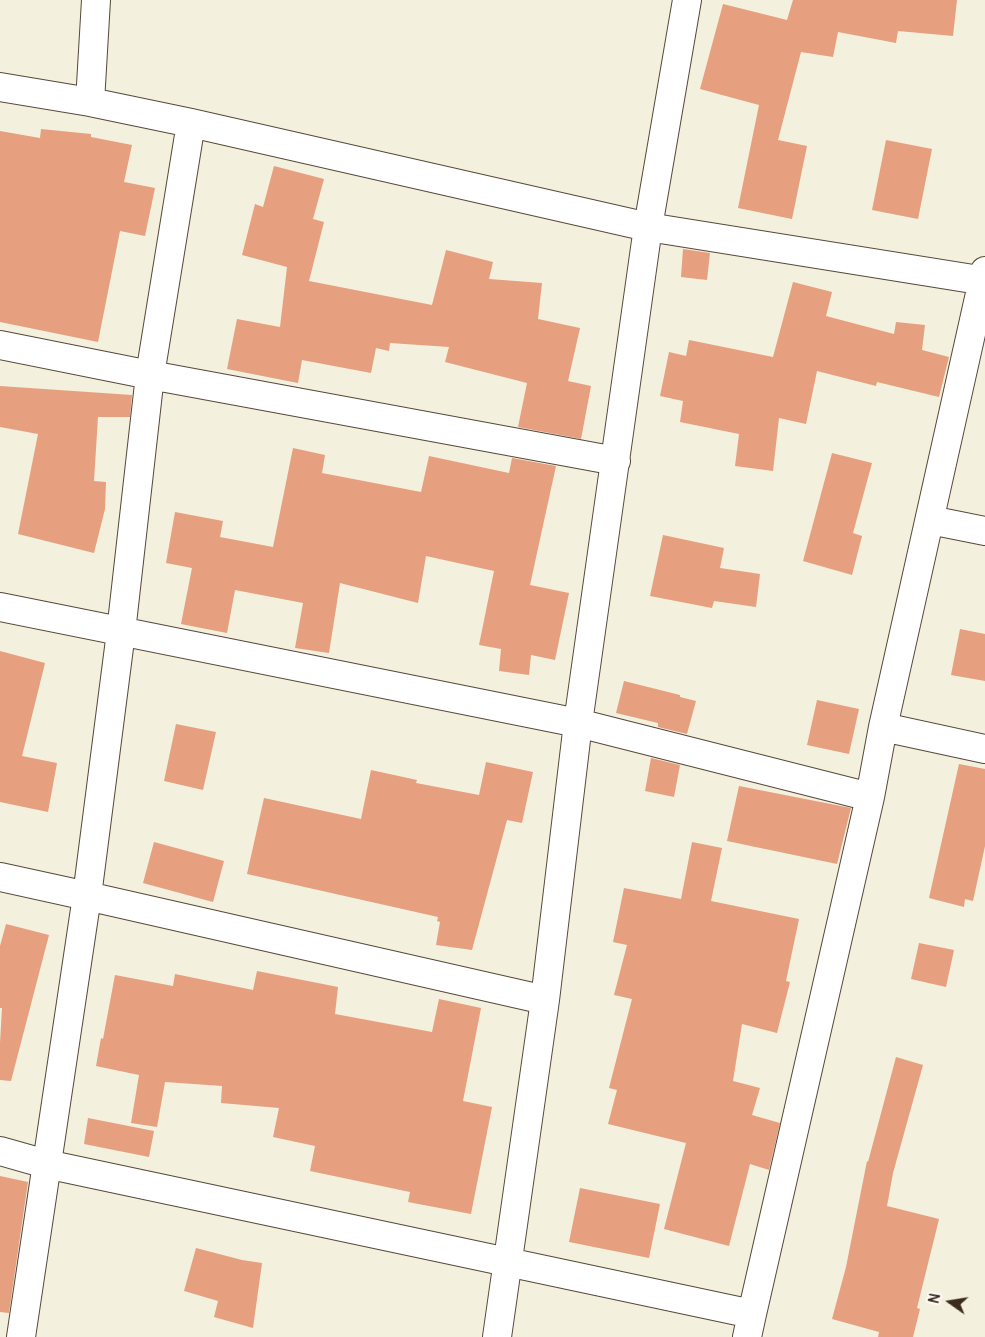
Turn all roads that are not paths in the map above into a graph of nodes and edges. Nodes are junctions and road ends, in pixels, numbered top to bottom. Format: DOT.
graph roads {
  1 [pos="96,0"];
  2 [pos="688,0"];
  3 [pos="0,87"];
  4 [pos="90,102"];
  5 [pos="191,123"];
  6 [pos="648,227"];
  7 [pos="984,278"];
  8 [pos="0,345"];
  9 [pos="150,375"];
  10 [pos="616,461"];
  11 [pos="930,520"];
  12 [pos="985,531"];
  13 [pos="0,607"];
  14 [pos="121,632"];
  15 [pos="578,724"];
  16 [pos="883,727"];
  17 [pos="985,749"];
  18 [pos="870,796"];
  19 [pos="0,878"];
  20 [pos="87,896"];
  21 [pos="545,1000"];
  22 [pos="0,1152"];
  23 [pos="46,1164"];
  24 [pos="507,1262"];
  25 [pos="750,1325"];
  26 [pos="21,1337"];
  27 [pos="497,1337"];
  1 -- 4 [label="street"];
  2 -- 6 [label="street"];
  3 -- 4 [label="street"];
  4 -- 5 [label="street"];
  5 -- 6 [label="street"];
  5 -- 9 [label="street"];
  6 -- 7 [label="street"];
  6 -- 10 [label="street"];
  7 -- 11 [label="street"];
  8 -- 9 [label="street"];
  9 -- 10 [label="street"];
  9 -- 14 [label="street"];
  10 -- 15 [label="street"];
  11 -- 12 [label="street"];
  11 -- 16 [label="street"];
  13 -- 14 [label="street"];
  14 -- 15 [label="street"];
  14 -- 20 [label="street"];
  15 -- 18 [label="street"];
  15 -- 21 [label="street"];
  16 -- 17 [label="street"];
  16 -- 18 [label="street"];
  18 -- 25 [label="street"];
  19 -- 20 [label="street"];
  20 -- 21 [label="street"];
  20 -- 23 [label="street"];
  21 -- 24 [label="street"];
  22 -- 23 [label="street"];
  23 -- 24 [label="street"];
  23 -- 26 [label="street"];
  24 -- 25 [label="street"];
  24 -- 27 [label="street"];
}
